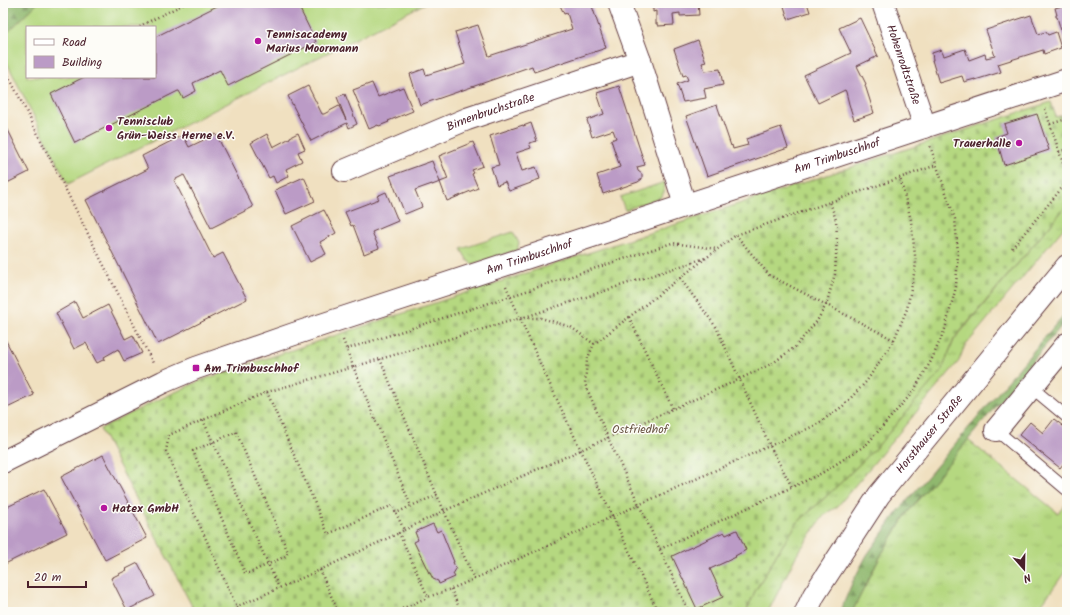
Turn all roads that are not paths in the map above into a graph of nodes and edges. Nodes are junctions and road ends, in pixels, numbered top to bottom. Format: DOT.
graph roads {
  1 [pos="619,3"];
  2 [pos="883,3"];
  3 [pos="640,61"];
  4 [pos="1067,80"];
  5 [pos="925,127"];
  6 [pos="344,172"];
  7 [pos="685,205"];
  8 [pos="1067,266"];
  9 [pos="1067,344"];
  10 [pos="1031,387"];
  11 [pos="1067,417"];
  12 [pos="996,430"];
  13 [pos="3,462"];
  14 [pos="1067,487"];
  15 [pos="806,612"];
  1 -- 3 [label="street"];
  2 -- 5 [label="street, Hohenrodtstraße"];
  3 -- 6 [label="street, Birnenbruchstraße"];
  3 -- 7 [label="street"];
  4 -- 5 [label="street, Am Trimbuschhof"];
  5 -- 7 [label="street, Am Trimbuschhof"];
  7 -- 13 [label="street, Am Trimbuschhof"];
  8 -- 15 [label="street, Horsthauser Straße"];
  9 -- 10 [label="street"];
  10 -- 11 [label="lane"];
  10 -- 12 [label="street"];
  12 -- 14 [label="lane"];
}
